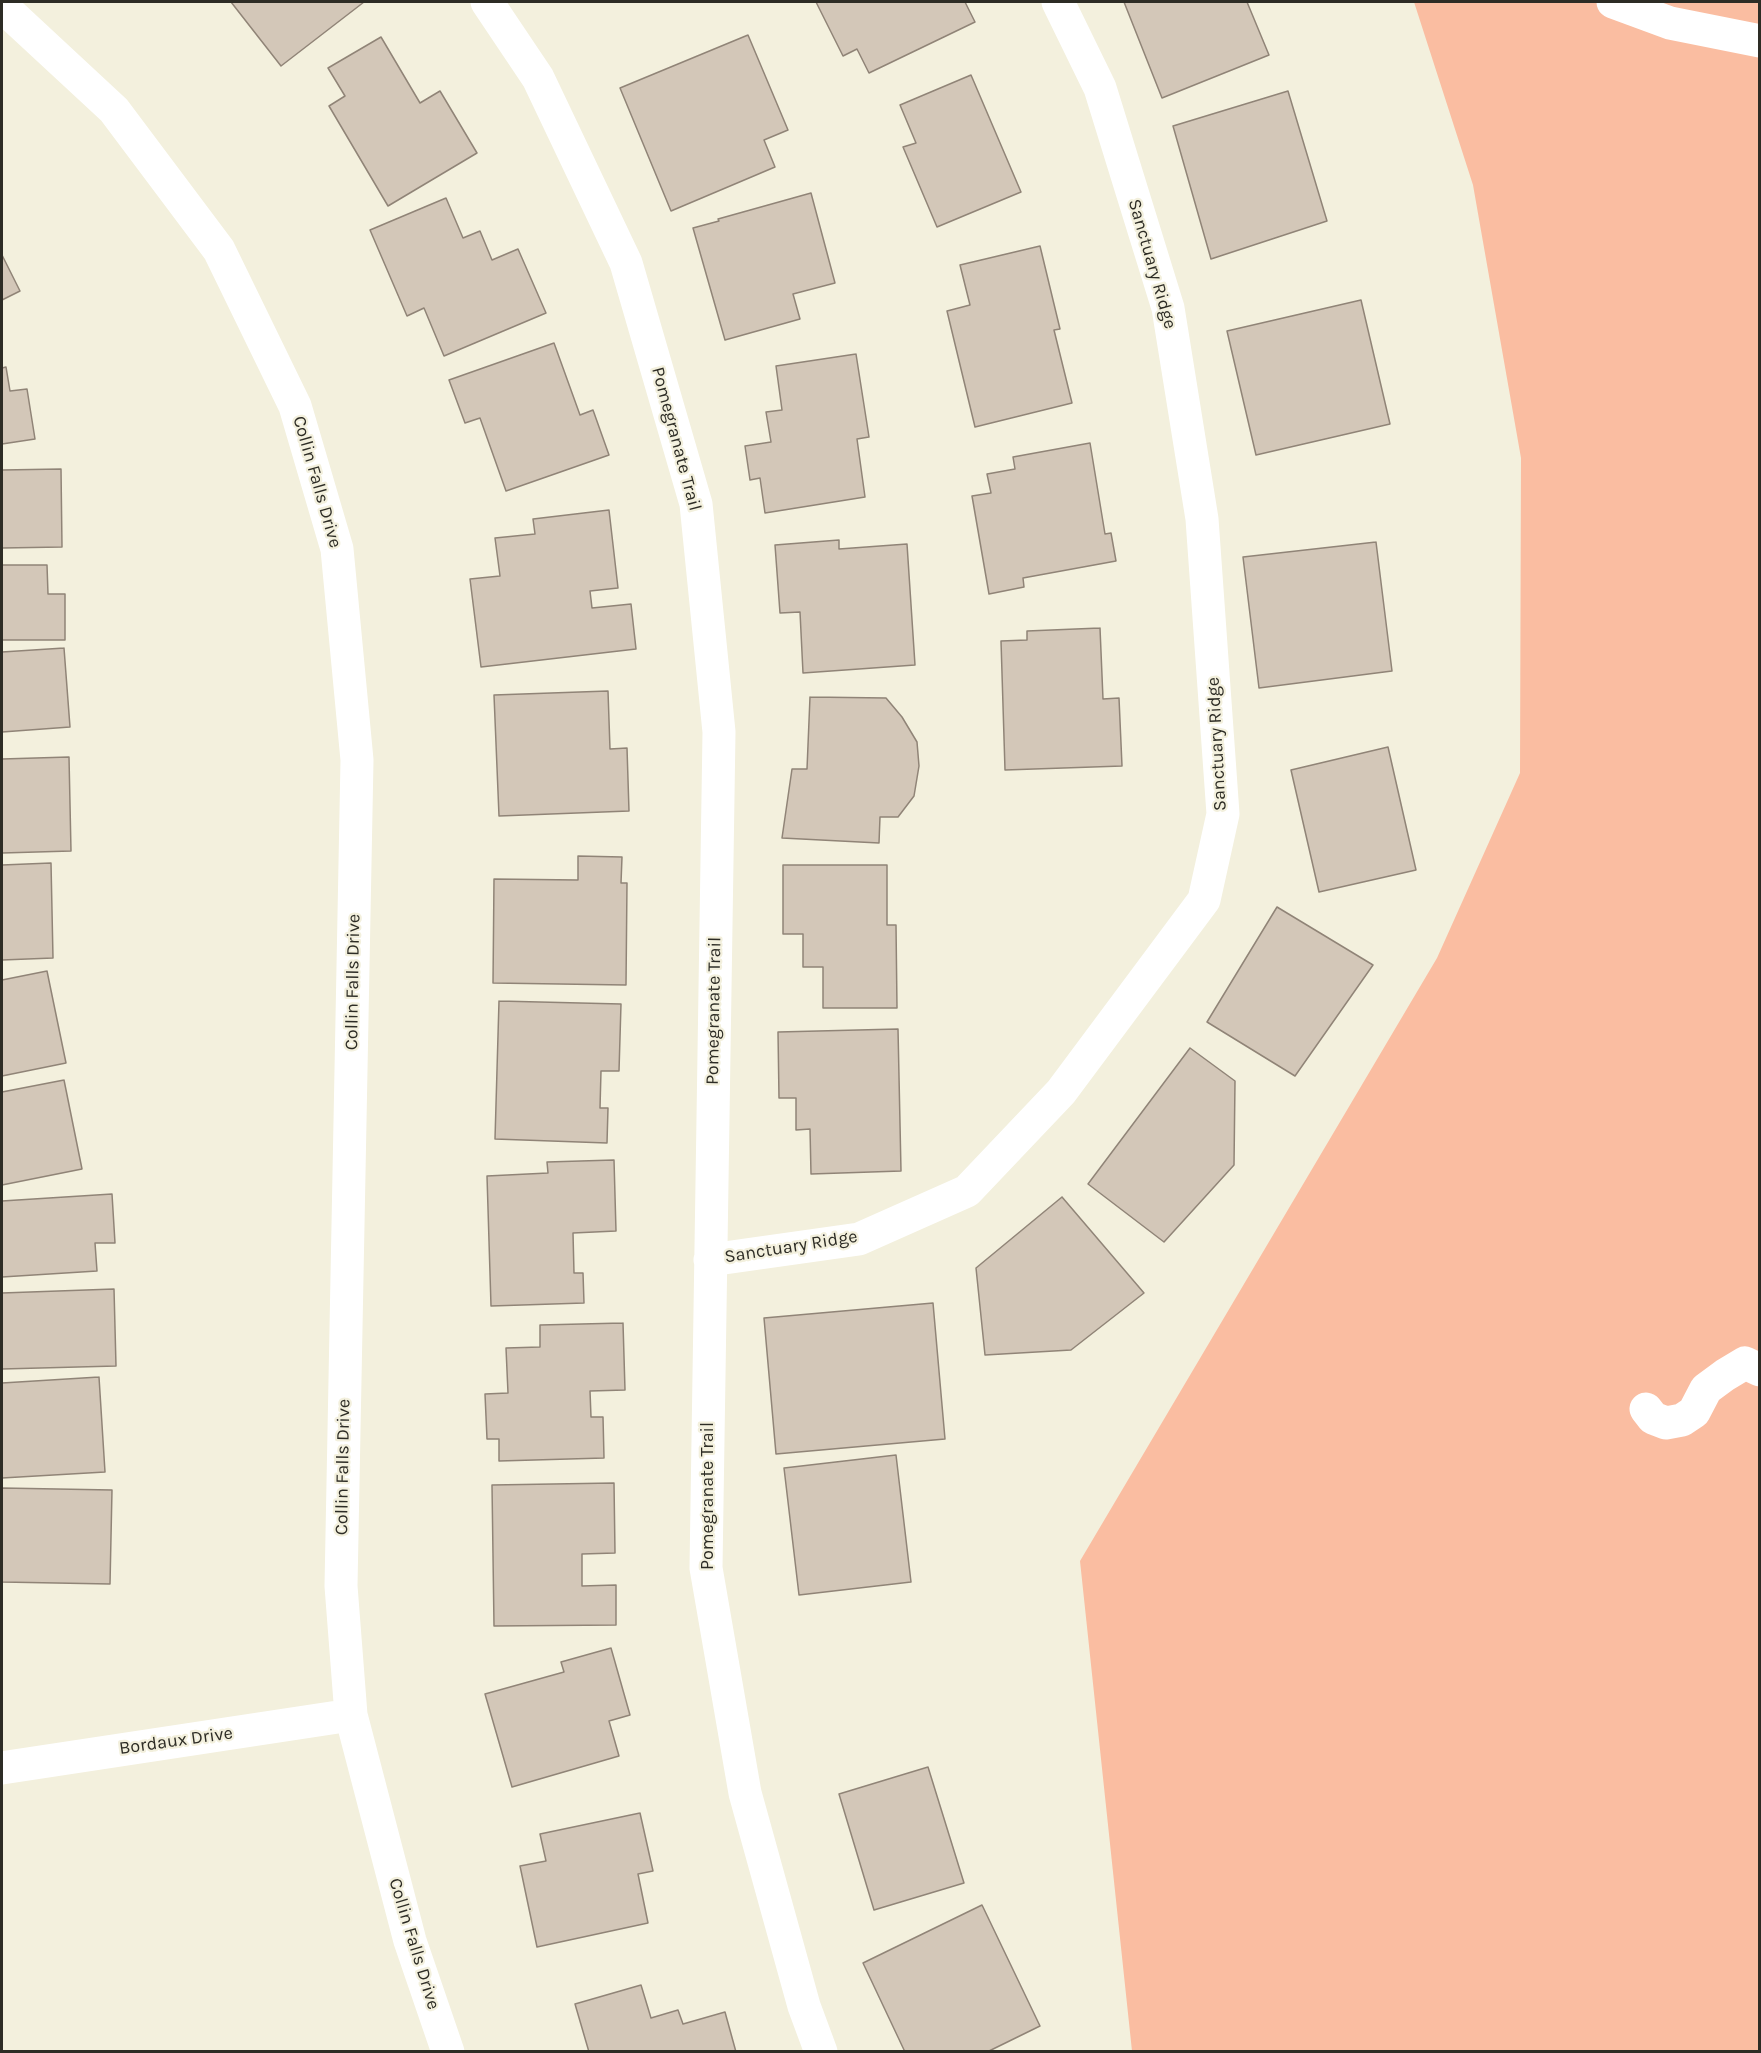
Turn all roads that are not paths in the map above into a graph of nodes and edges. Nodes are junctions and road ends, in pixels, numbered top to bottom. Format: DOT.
graph roads {
  1 [pos="487,2"];
  2 [pos="1058,2"];
  3 [pos="1613,2"];
  4 [pos="2,6"];
  5 [pos="1760,41"];
  6 [pos="711,1260"];
  7 [pos="1760,1370"];
  8 [pos="1646,1409"];
  9 [pos="351,1715"];
  10 [pos="2,1768"];
  11 [pos="448,2052"];
  12 [pos="821,2052"];
  1 -- 6 [label="street, Pomegranate Trail"];
  2 -- 6 [label="street, Sanctuary Ridge"];
  3 -- 5 [label="street"];
  4 -- 9 [label="street, Collin Falls Drive"];
  6 -- 12 [label="street, Pomegranate Trail"];
  7 -- 8 [label="street"];
  9 -- 10 [label="street, Bordaux Drive"];
  9 -- 11 [label="street, Collin Falls Drive"];
}
